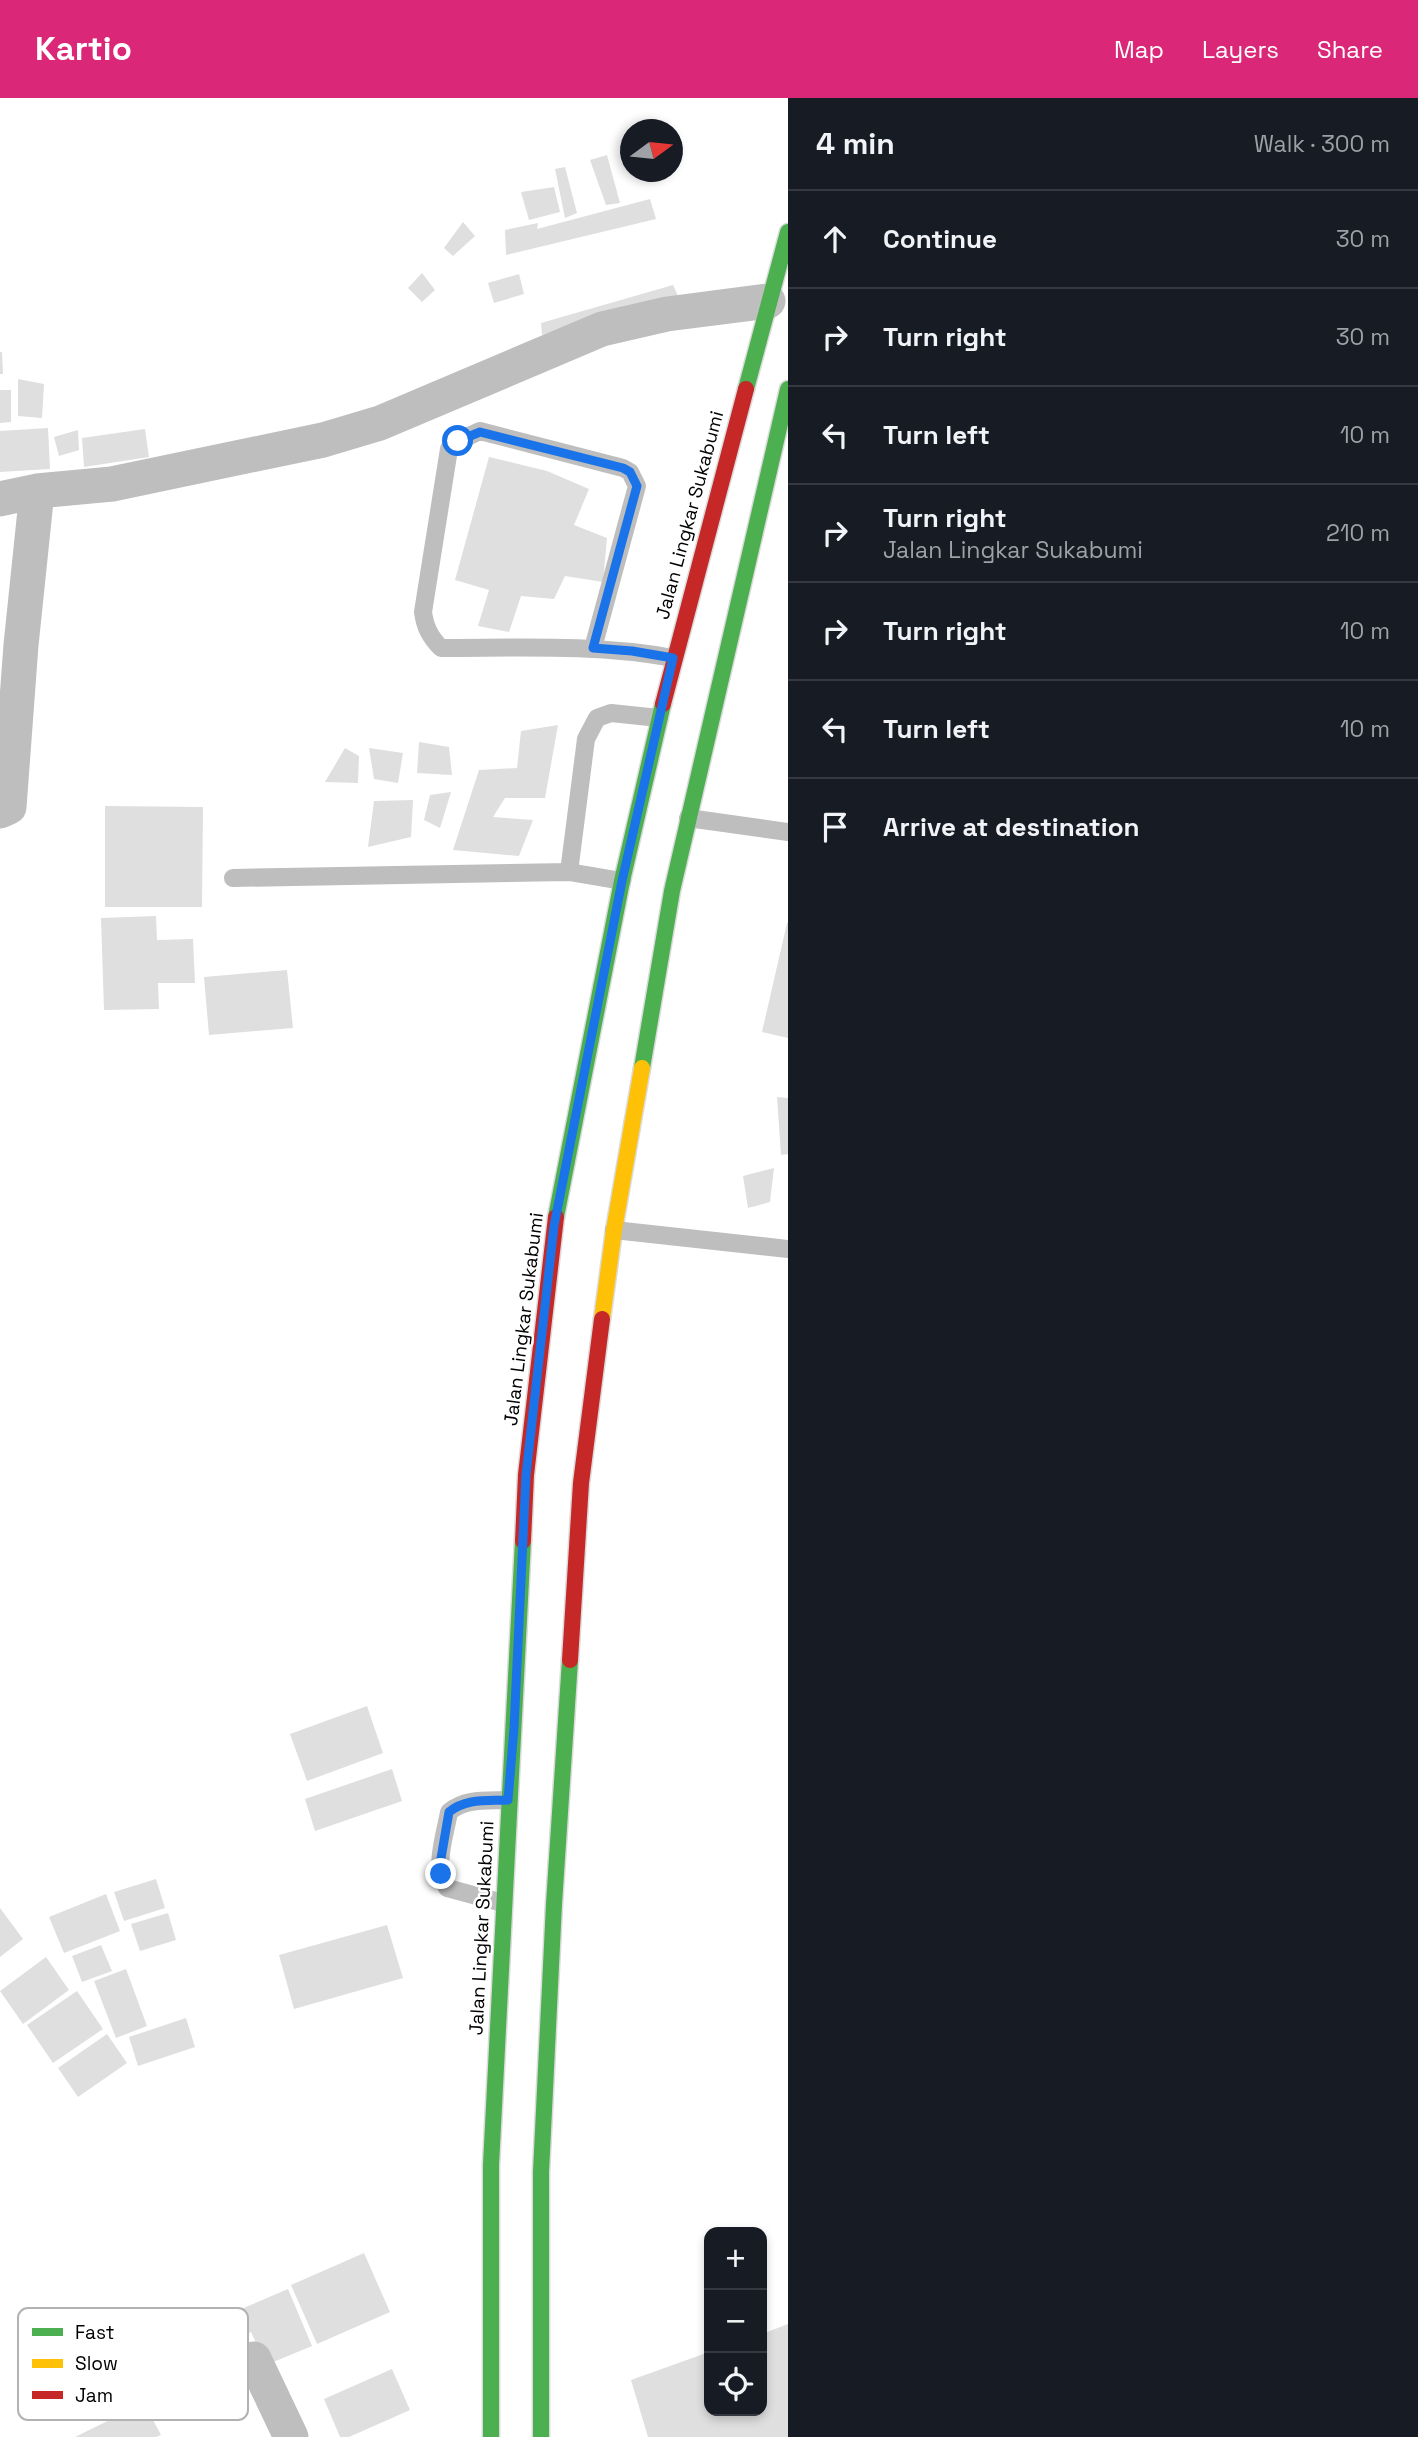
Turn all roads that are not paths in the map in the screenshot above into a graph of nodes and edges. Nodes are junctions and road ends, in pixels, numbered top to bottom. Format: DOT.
graph roads {
  1 [pos="788,232"];
  2 [pos="768,301"];
  3 [pos="788,388"];
  4 [pos="37,491"];
  5 [pos="0,499"];
  6 [pos="593,648"];
  7 [pos="673,658"];
  8 [pos="659,718"];
  9 [pos="0,811"];
  10 [pos="688,818"];
  11 [pos="788,832"];
  12 [pos="569,872"];
  13 [pos="233,878"];
  14 [pos="622,881"];
  15 [pos="614,1230"];
  16 [pos="788,1249"];
  17 [pos="508,1800"];
  18 [pos="503,1903"];
  19 [pos="254,2359"];
  20 [pos="291,2437"];
  21 [pos="491,2437"];
  22 [pos="541,2437"];
  1 -- 2 [label="main road, Jalan Lingkar Sukabumi"];
  2 -- 4 [label="street"];
  2 -- 7 [label="main road, Jalan Lingkar Sukabumi"];
  3 -- 10 [label="main road"];
  4 -- 5 [label="street"];
  4 -- 9 [label="street"];
  6 -- 6 [label="lane"];
  6 -- 7 [label="lane"];
  7 -- 8 [label="main road, Jalan Lingkar Sukabumi"];
  8 -- 12 [label="lane"];
  8 -- 14 [label="main road, Jalan Lingkar Sukabumi"];
  10 -- 11 [label="lane"];
  10 -- 15 [label="main road"];
  12 -- 13 [label="lane"];
  12 -- 14 [label="lane"];
  14 -- 17 [label="main road, Jalan Lingkar Sukabumi"];
  15 -- 16 [label="lane"];
  15 -- 22 [label="main road"];
  17 -- 18 [label="main road, Jalan Lingkar Sukabumi"];
  17 -- 18 [label="lane"];
  18 -- 21 [label="main road, Jalan Lingkar Sukabumi"];
  19 -- 20 [label="street"];
}
